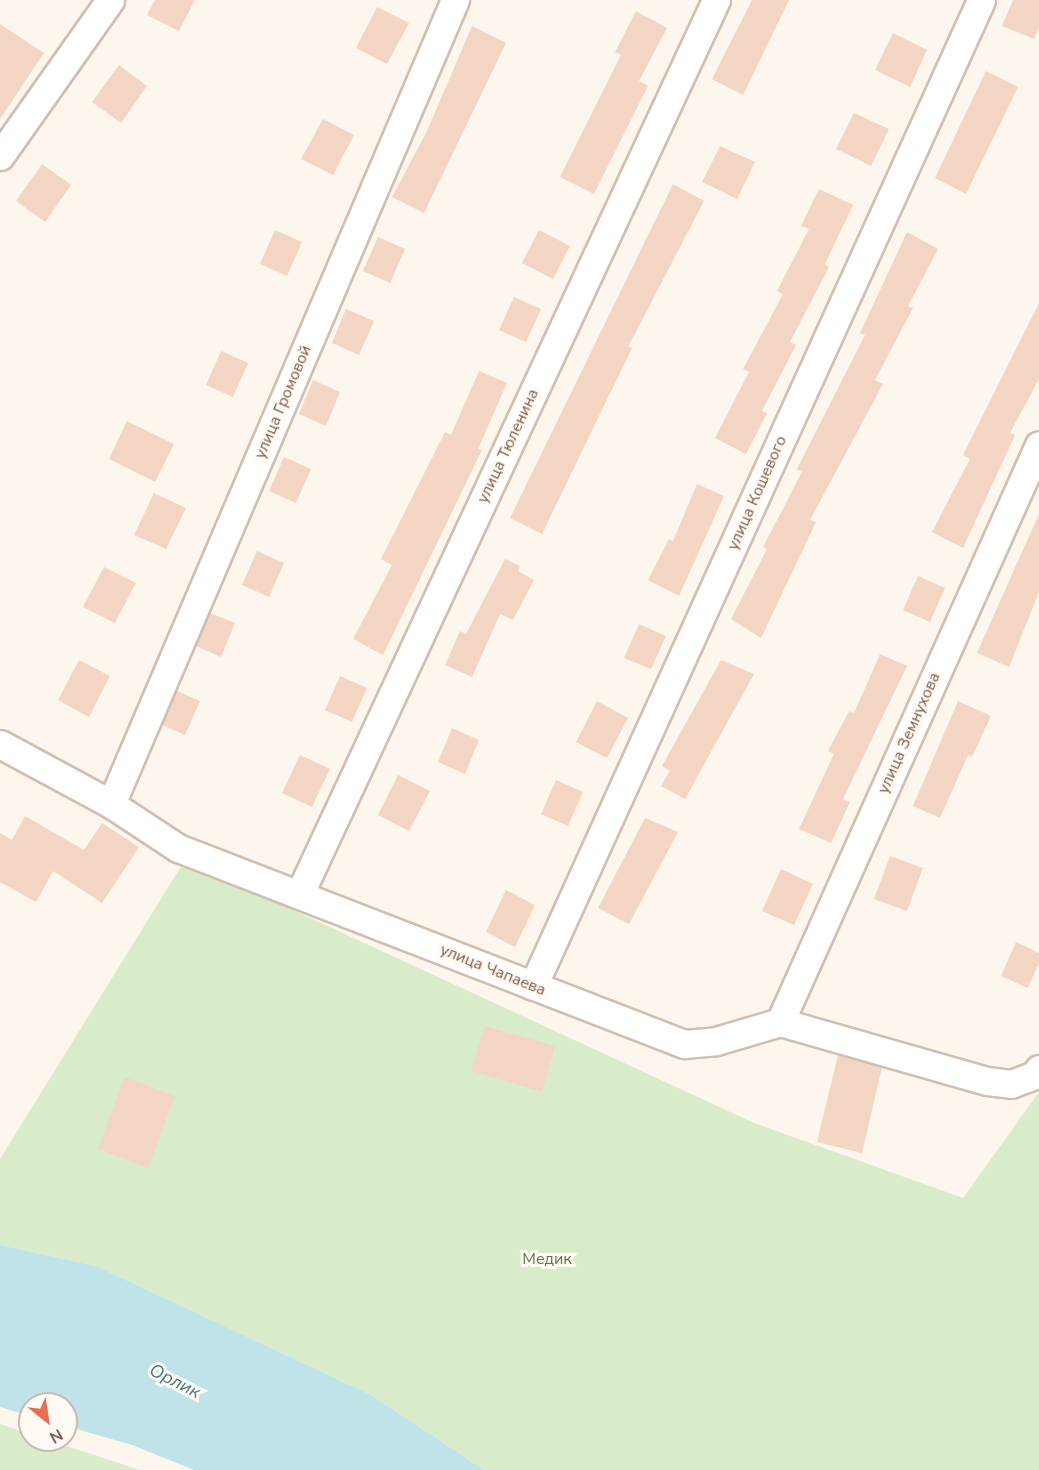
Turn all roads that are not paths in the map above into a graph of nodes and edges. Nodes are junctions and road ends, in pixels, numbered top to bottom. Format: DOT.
graph roads {
  1 [pos="110,0"];
  2 [pos="455,0"];
  3 [pos="716,0"];
  4 [pos="981,0"];
  5 [pos="0,156"];
  6 [pos="1039,445"];
  7 [pos="0,744"];
  8 [pos="111,804"];
  9 [pos="300,893"];
  10 [pos="533,986"];
  11 [pos="780,1022"];
  12 [pos="1039,1069"];
  1 -- 5 [label="street"];
  2 -- 8 [label="street, улица Громовой"];
  3 -- 9 [label="street, улица Тюленина"];
  4 -- 10 [label="street, улица Кошевого"];
  6 -- 11 [label="street, улица Земнухова"];
  7 -- 8 [label="street, улица Чапаева"];
  8 -- 9 [label="street, улица Чапаева"];
  9 -- 10 [label="street, улица Чапаева"];
  10 -- 11 [label="street, улица Чапаева"];
  11 -- 12 [label="street"];
}
